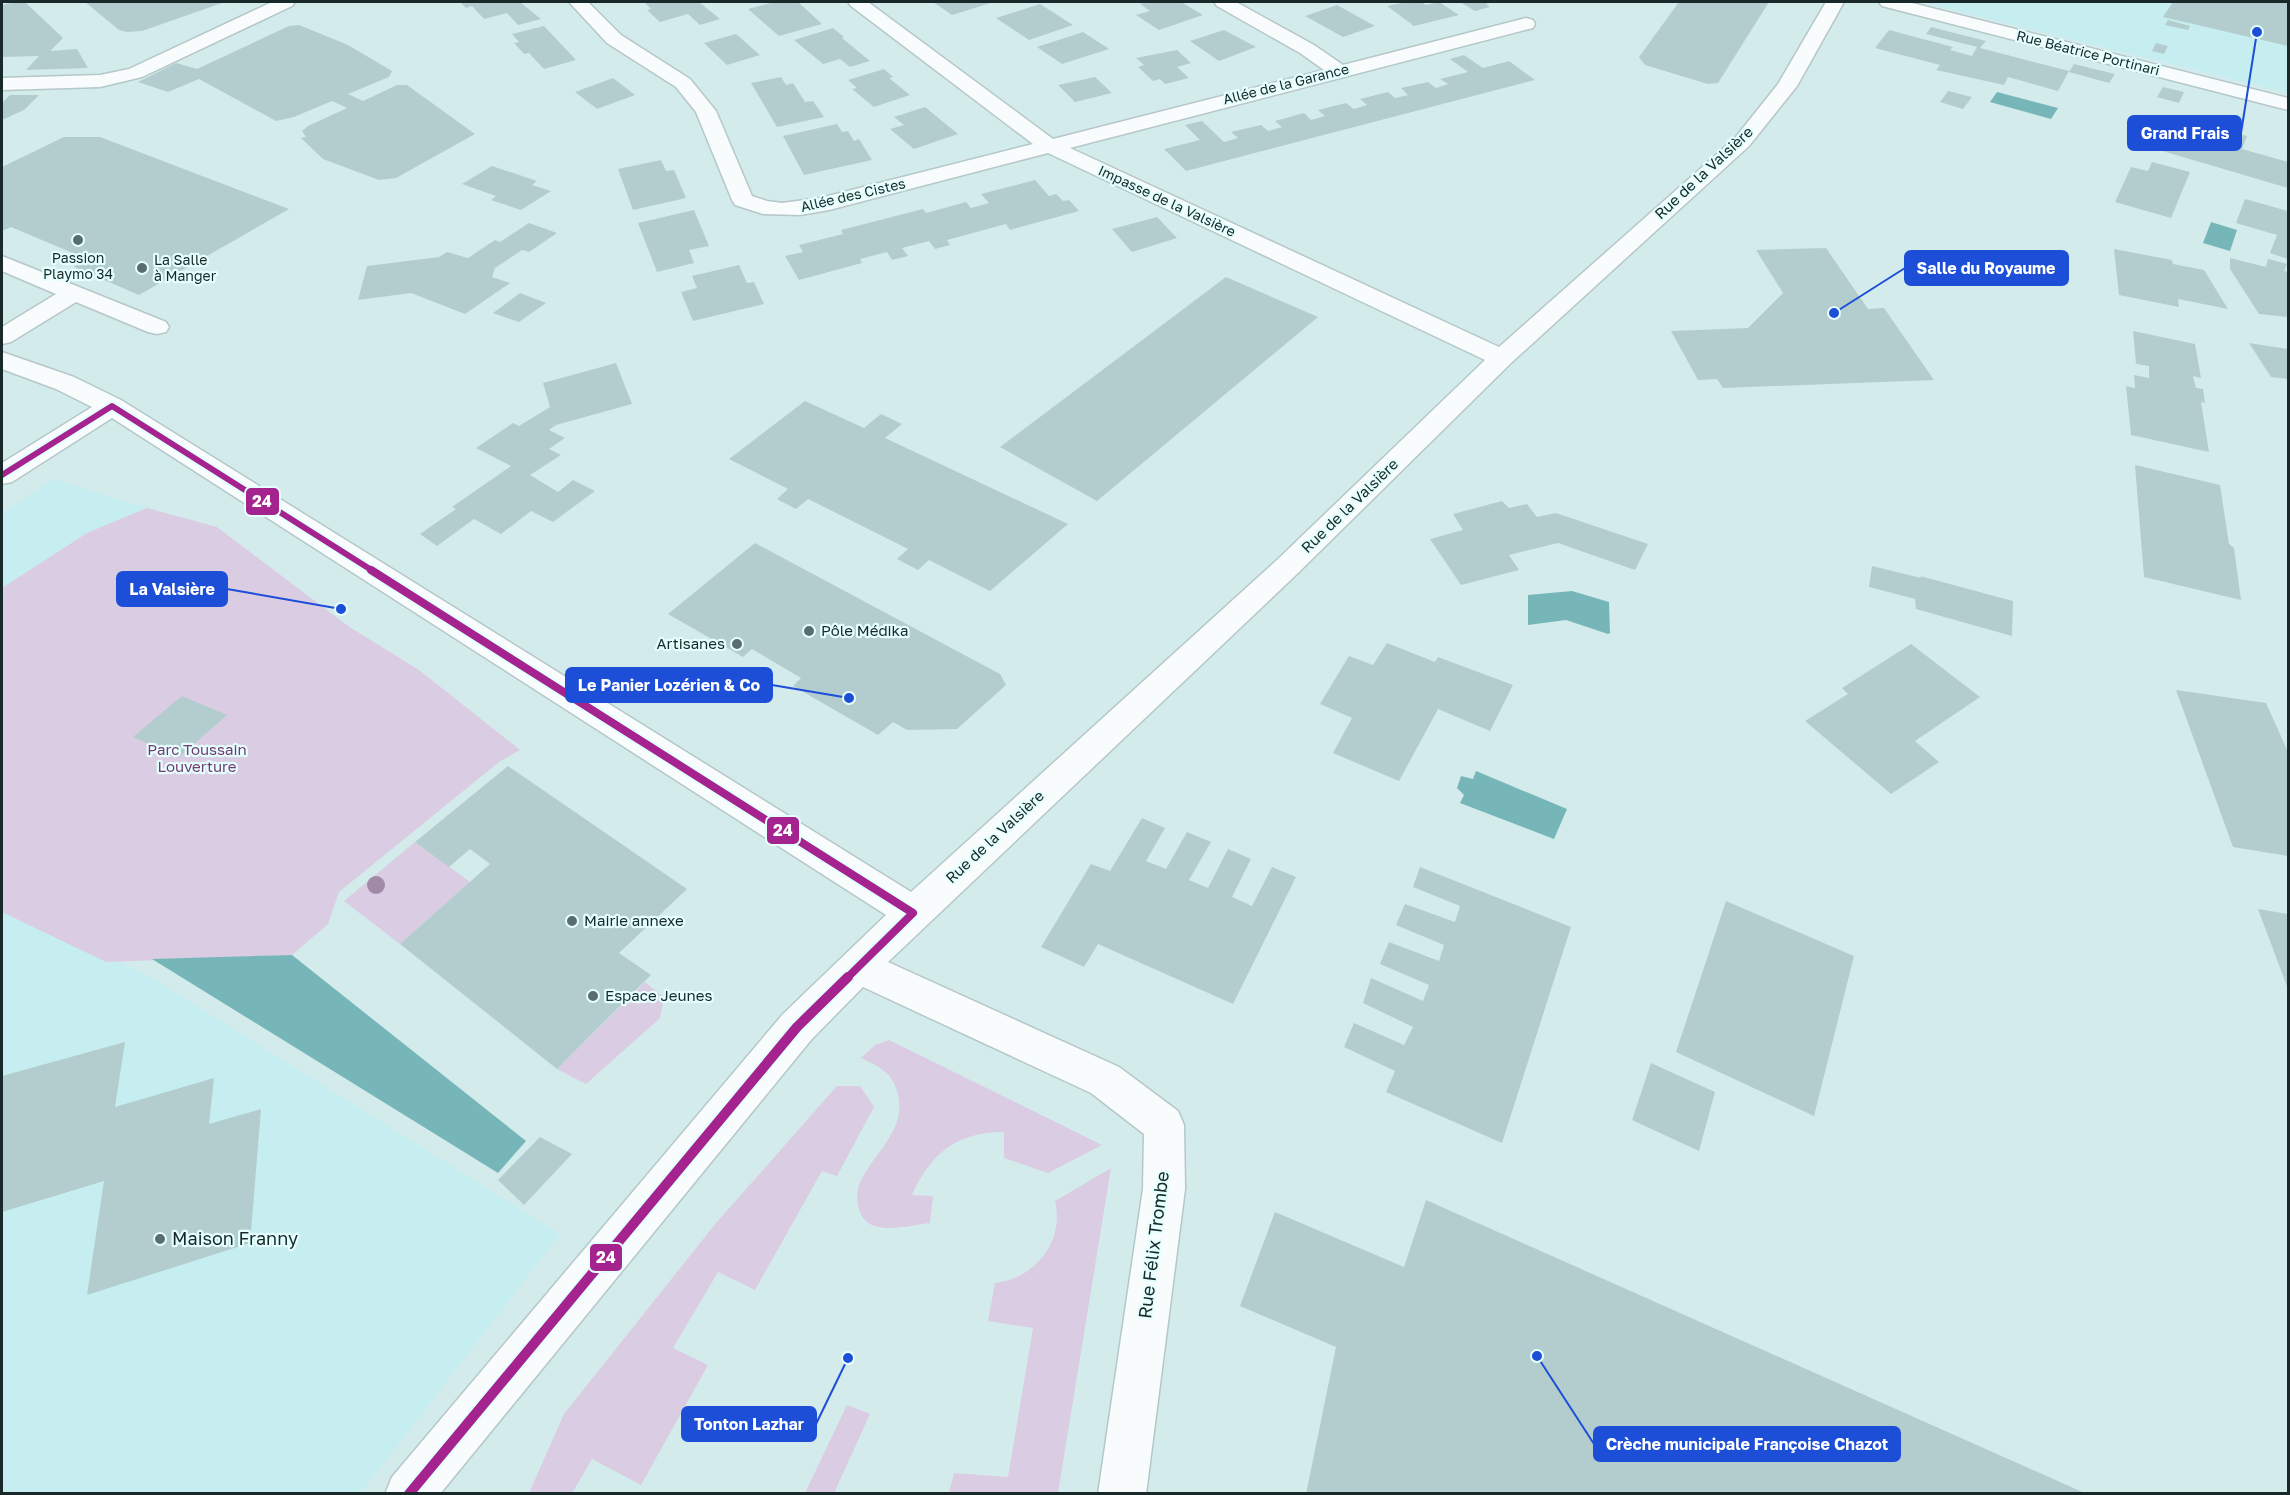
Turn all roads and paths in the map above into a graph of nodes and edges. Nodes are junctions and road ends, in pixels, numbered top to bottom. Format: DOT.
graph roads {
  1 [pos="286,2"];
  2 [pos="578,2"];
  3 [pos="857,2"];
  4 [pos="1223,2"];
  5 [pos="1835,2"];
  6 [pos="1888,2"];
  7 [pos="1526,24"];
  8 [pos="1338,71"];
  9 [pos="2,84"];
  10 [pos="2289,104"];
  11 [pos="1047,145"];
  12 [pos="2,263"];
  13 [pos="74,293"];
  14 [pos="157,327"];
  15 [pos="2,337"];
  16 [pos="1502,358"];
  17 [pos="2,360"];
  18 [pos="112,406"];
  19 [pos="2,475"];
  20 [pos="913,913"];
  21 [pos="859,967"];
  22 [pos="409,1494"];
  23 [pos="1122,1494"];
  1 -- 9 [label="street"];
  2 -- 11 [label="street, Allée des Cistes"];
  3 -- 11 [label="street, Impasse de la Valsière"];
  4 -- 8 [label="street"];
  5 -- 16 [label="street, Rue de la Valsière"];
  6 -- 10 [label="street, Rue Béatrice Portinari"];
  7 -- 8 [label="street, Allée de la Garance"];
  8 -- 11 [label="street, Allée de la Garance"];
  11 -- 16 [label="street, Impasse de la Valsière"];
  12 -- 13 [label="street"];
  13 -- 14 [label="street"];
  13 -- 15 [label="street"];
  16 -- 20 [label="street, Rue de la Valsière"];
  17 -- 18 [label="street"];
  18 -- 19 [label="street"];
  18 -- 20 [label="street"];
  20 -- 21 [label="street, Rue de la Valsière"];
  21 -- 22 [label="street, Rue de la Valsière"];
  21 -- 23 [label="street, Rue Félix Trombe"];
}
